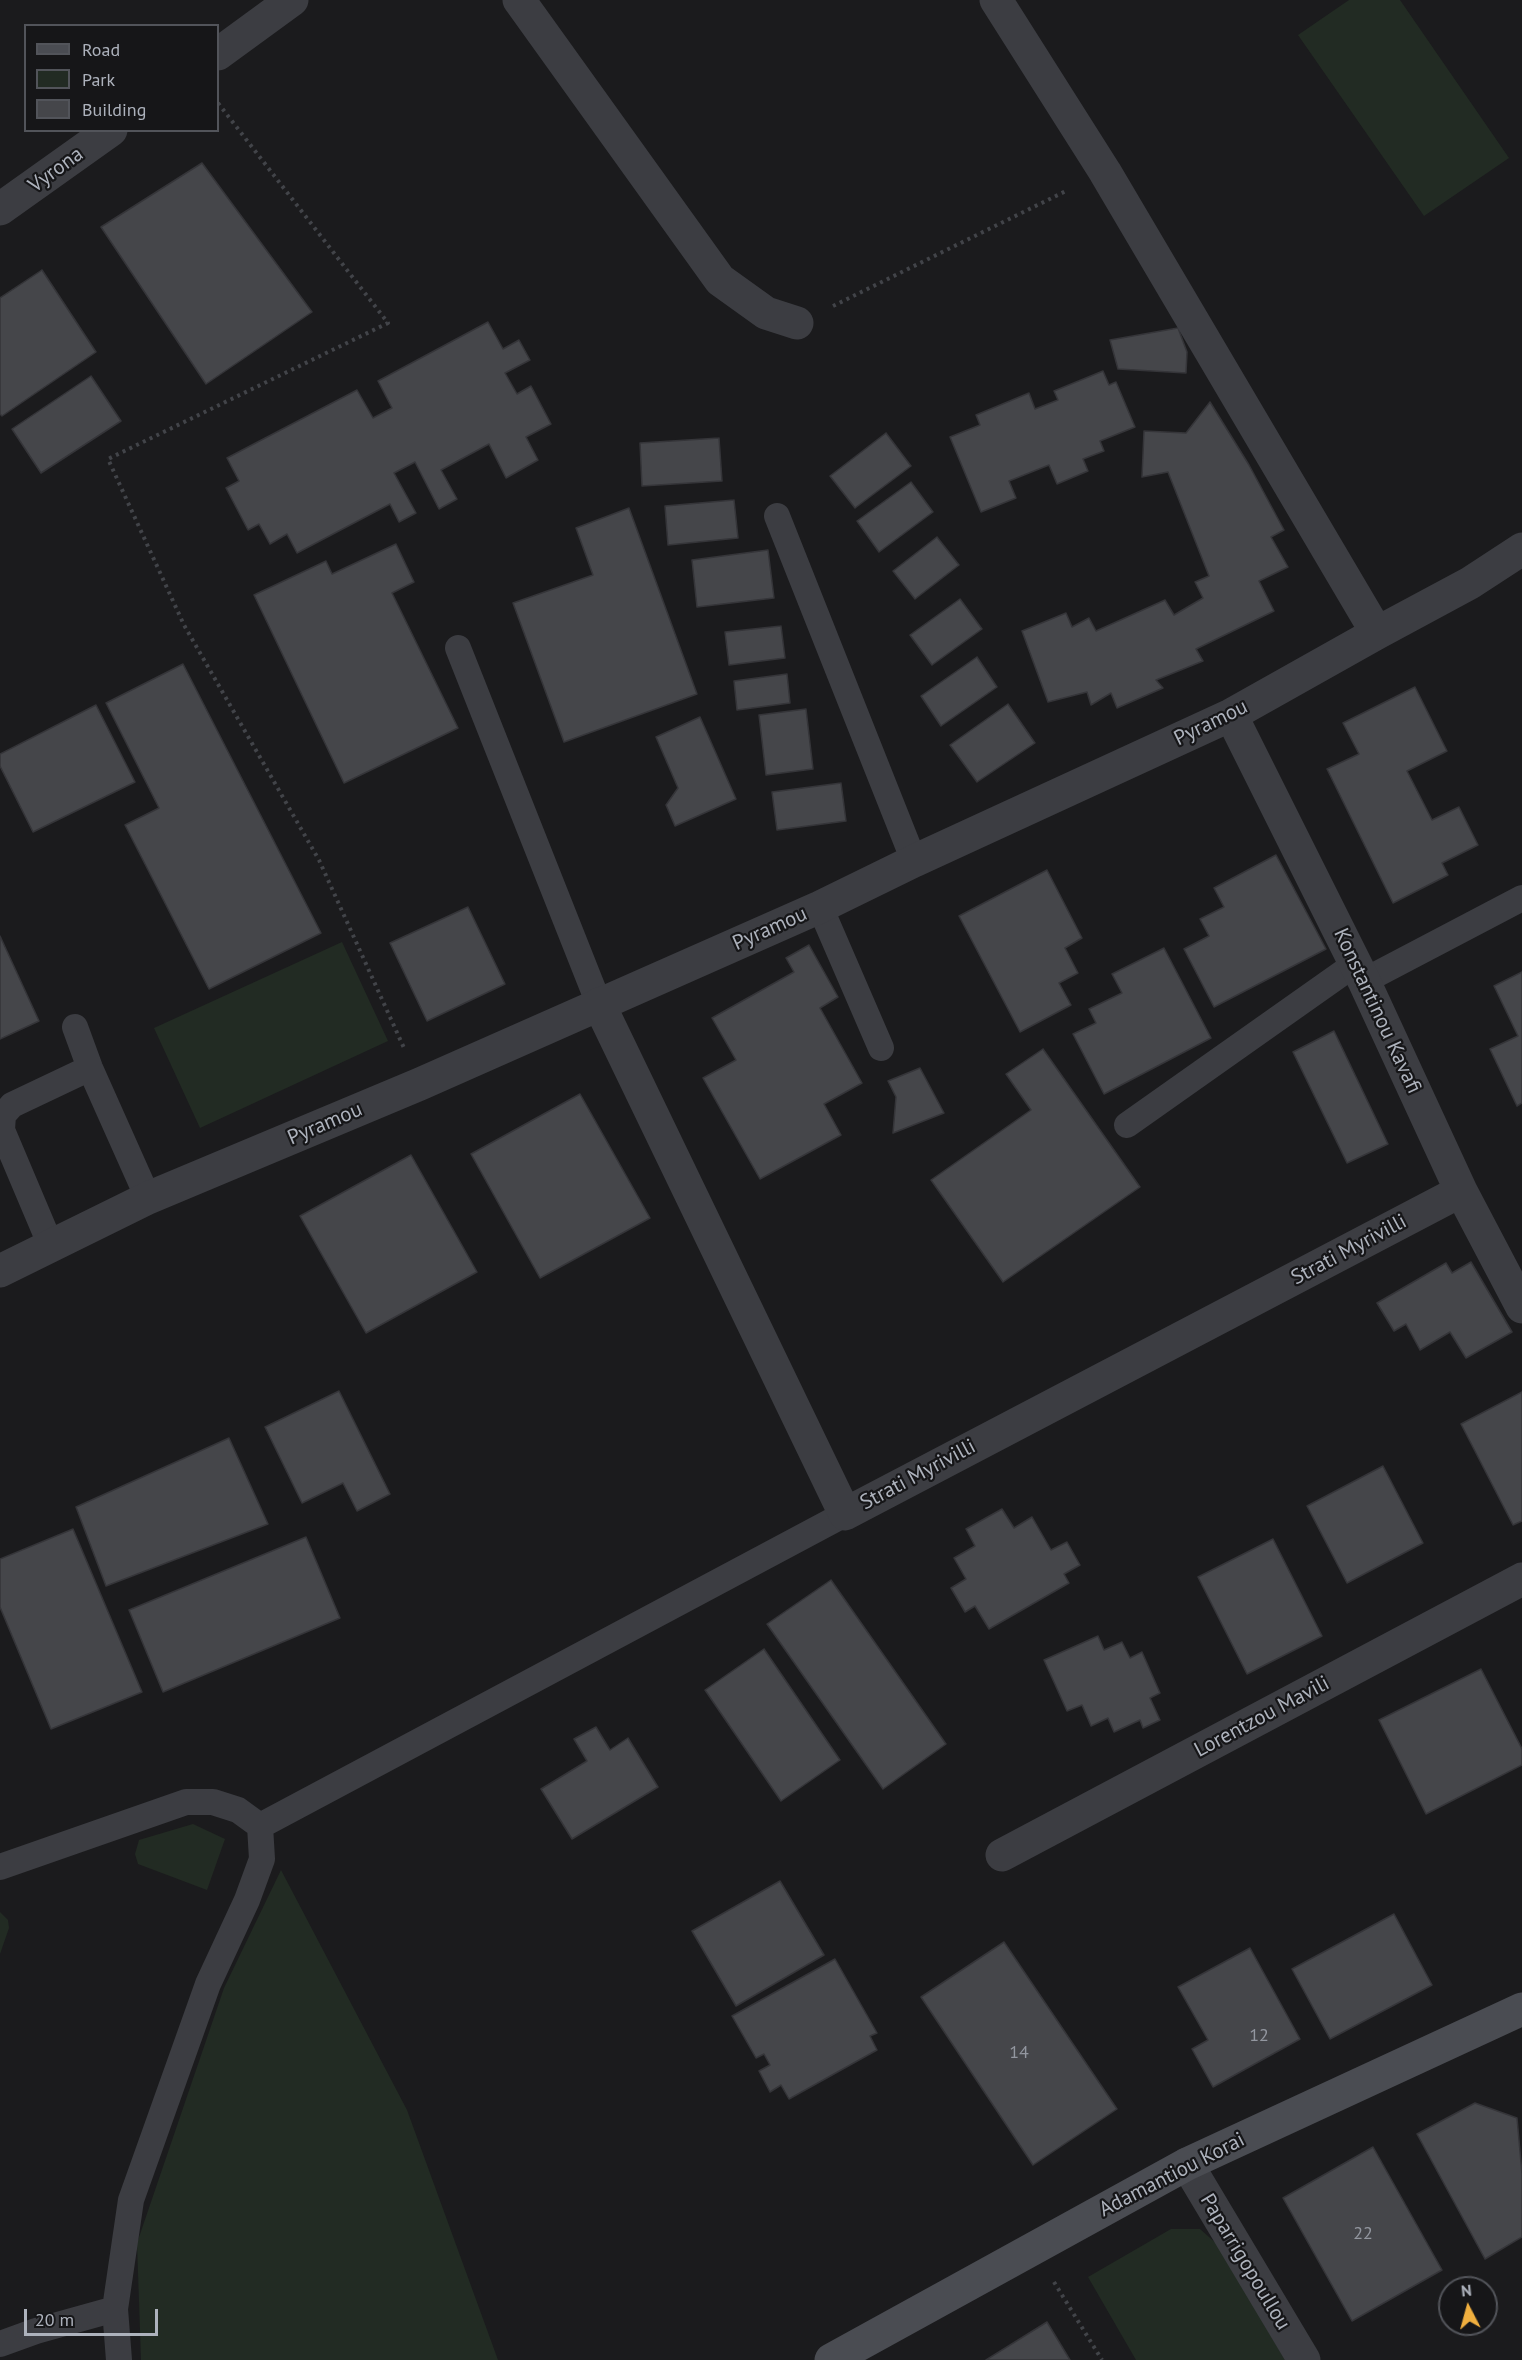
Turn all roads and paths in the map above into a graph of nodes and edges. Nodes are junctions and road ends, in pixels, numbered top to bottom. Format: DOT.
graph roads {
  1 [pos="292,0"];
  2 [pos="519,0"];
  3 [pos="996,0"];
  4 [pos="219,53"];
  5 [pos="219,104"];
  6 [pos="108,132"];
  7 [pos="1105,172"];
  8 [pos="0,209"];
  9 [pos="797,323"];
  10 [pos="777,516"];
  11 [pos="1522,549"];
  12 [pos="1377,633"];
  13 [pos="458,648"];
  14 [pos="1231,715"];
  15 [pos="914,861"];
  16 [pos="1522,897"];
  17 [pos="820,907"];
  18 [pos="1360,972"];
  19 [pos="599,1004"];
  20 [pos="75,1027"];
  21 [pos="881,1048"];
  22 [pos="90,1068"];
  23 [pos="420,1084"];
  24 [pos="1127,1125"];
  25 [pos="1461,1191"];
  26 [pos="148,1198"];
  27 [pos="51,1246"];
  28 [pos="0,1271"];
  29 [pos="1522,1307"];
  30 [pos="845,1514"];
  31 [pos="1522,1579"];
  32 [pos="260,1826"];
  33 [pos="1002,1855"];
  34 [pos="0,1867"];
  35 [pos="1521,2013"];
  36 [pos="1187,2164"];
  37 [pos="1034,2248"];
  38 [pos="115,2309"];
  39 [pos="0,2344"];
  40 [pos="119,2360"];
  41 [pos="831,2360"];
  42 [pos="1102,2360"];
  43 [pos="1304,2360"];
  1 -- 4 [label="street"];
  2 -- 9 [label="street"];
  3 -- 7 [label="street"];
  5 -- 23 [label="path"];
  6 -- 8 [label="street, Vyrona"];
  7 -- 9 [label="path"];
  7 -- 12 [label="street"];
  10 -- 15 [label="lane"];
  11 -- 12 [label="street, Pyramou"];
  12 -- 14 [label="street, Pyramou"];
  13 -- 19 [label="lane"];
  14 -- 15 [label="street, Pyramou"];
  14 -- 18 [label="street, Konstantinou Kavafi"];
  15 -- 17 [label="street, Pyramou"];
  16 -- 18 [label="lane"];
  17 -- 19 [label="street, Pyramou"];
  17 -- 21 [label="lane"];
  18 -- 24 [label="lane"];
  18 -- 25 [label="street, Konstantinou Kavafi"];
  19 -- 23 [label="street, Pyramou"];
  19 -- 30 [label="street, Strati Myrivilli"];
  20 -- 22 [label="lane"];
  22 -- 26 [label="lane"];
  22 -- 27 [label="lane"];
  23 -- 26 [label="street, Pyramou"];
  25 -- 29 [label="street, Konstantinou Kavafi"];
  25 -- 30 [label="street, Strati Myrivilli"];
  26 -- 27 [label="street, Pyramou"];
  27 -- 28 [label="street, Pyramou"];
  30 -- 32 [label="lane"];
  31 -- 33 [label="street, Lorentzou Mavili"];
  32 -- 34 [label="lane"];
  32 -- 38 [label="lane"];
  35 -- 36 [label="main road, Adamantiou Korai"];
  36 -- 37 [label="main road, Adamantiou Korai"];
  36 -- 43 [label="street, Paparrigopoullou"];
  37 -- 41 [label="main road, Adamantiou Korai"];
  37 -- 42 [label="path"];
  38 -- 39 [label="lane"];
  38 -- 40 [label="lane"];
}
